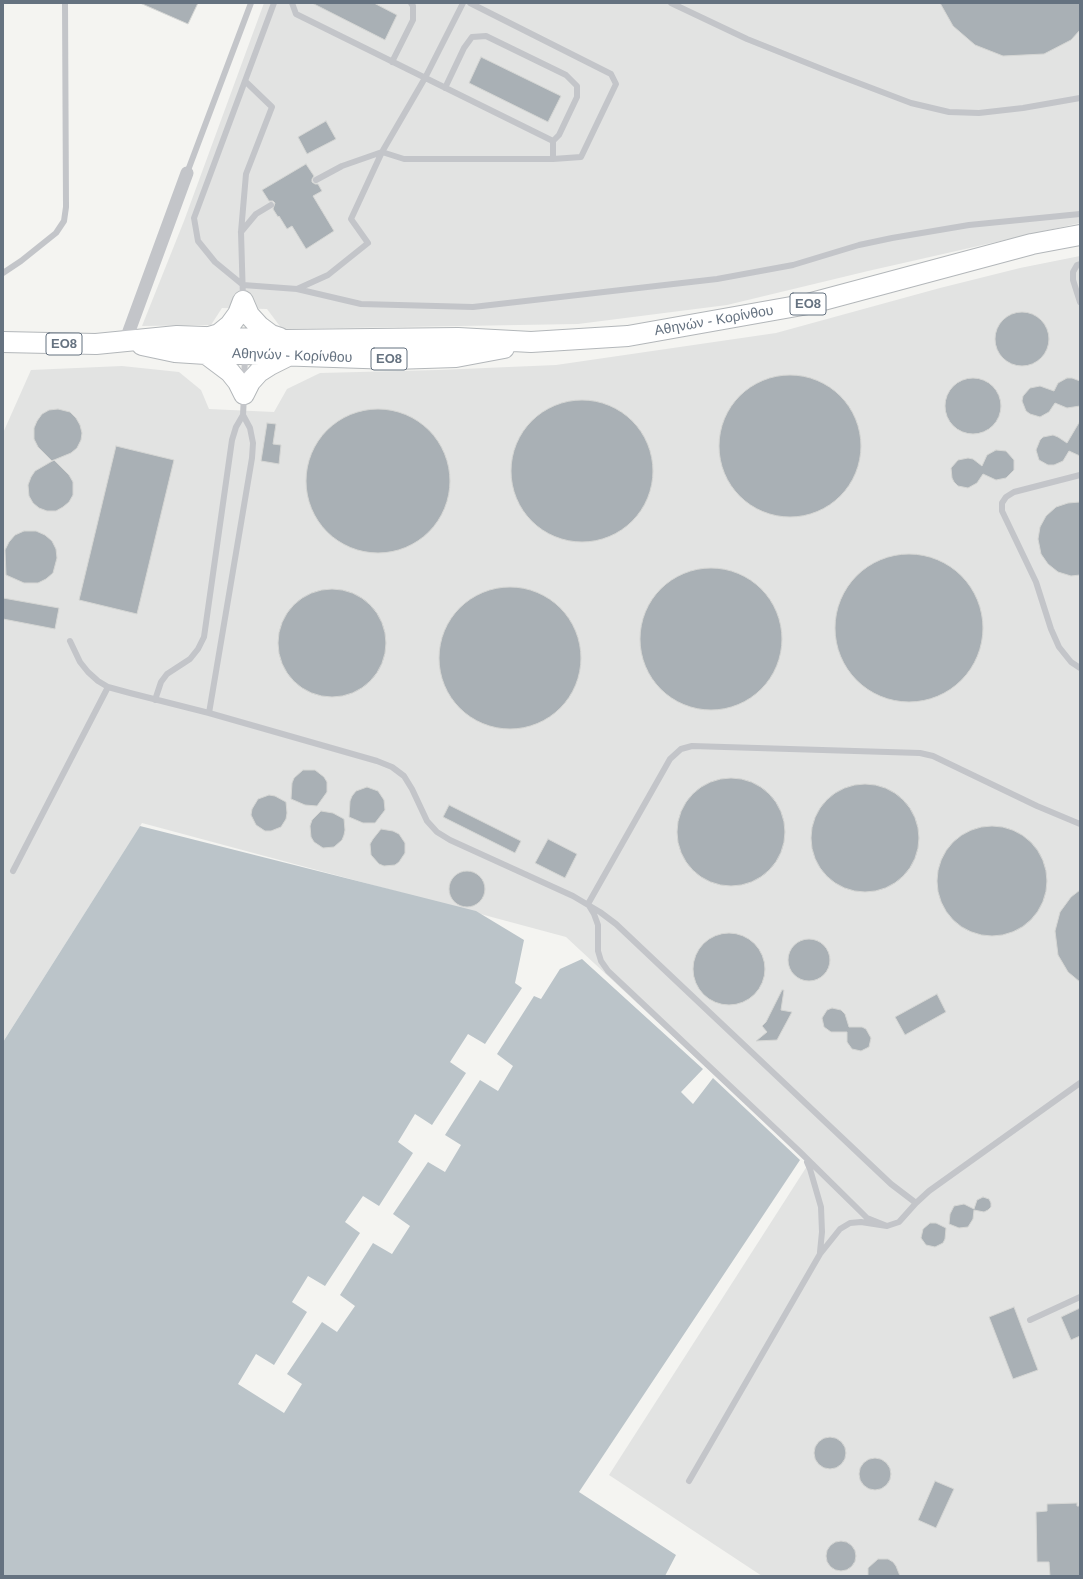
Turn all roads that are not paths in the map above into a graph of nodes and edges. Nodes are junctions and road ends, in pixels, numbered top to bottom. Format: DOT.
graph roads {
  1 [pos="65,3"];
  2 [pos="251,3"];
  3 [pos="274,3"];
  4 [pos="292,3"];
  5 [pos="411,3"];
  6 [pos="463,3"];
  7 [pos="470,3"];
  8 [pos="671,3"];
  9 [pos="392,62"];
  10 [pos="425,78"];
  11 [pos="245,81"];
  12 [pos="445,88"];
  13 [pos="1080,98"];
  14 [pos="553,141"];
  15 [pos="382,152"];
  16 [pos="553,159"];
  17 [pos="187,173"];
  18 [pos="316,180"];
  19 [pos="271,205"];
  20 [pos="1080,214"];
  21 [pos="241,232"];
  22 [pos="1080,235"];
  23 [pos="1080,264"];
  24 [pos="3,273"];
  25 [pos="297,289"];
  26 [pos="243,301"];
  27 [pos="1080,302"];
  28 [pos="3,342"];
  29 [pos="125,342"];
  30 [pos="245,343"];
  31 [pos="207,346"];
  32 [pos="287,348"];
  33 [pos="244,394"];
  34 [pos="243,415"];
  35 [pos="1080,475"];
  36 [pos="70,641"];
  37 [pos="1080,668"];
  38 [pos="108,686"];
  39 [pos="155,700"];
  40 [pos="209,713"];
  41 [pos="1080,824"];
  42 [pos="13,871"];
  43 [pos="588,904"];
  44 [pos="1080,1083"];
  45 [pos="800,1152"];
  46 [pos="916,1203"];
  47 [pos="887,1226"];
  48 [pos="820,1254"];
  49 [pos="1080,1298"];
  50 [pos="1030,1320"];
  51 [pos="689,1482"];
  1 -- 24 [label="lane"];
  2 -- 17 [label="lane"];
  3 -- 11 [label="lane"];
  4 -- 9 [label="lane"];
  5 -- 9 [label="lane"];
  6 -- 10 [label="lane"];
  7 -- 16 [label="lane"];
  8 -- 13 [label="lane"];
  9 -- 10 [label="lane"];
  10 -- 12 [label="lane"];
  10 -- 15 [label="lane"];
  11 -- 21 [label="lane"];
  11 -- 26 [label="lane"];
  12 -- 14 [label="lane"];
  12 -- 14 [label="lane"];
  14 -- 16 [label="lane"];
  15 -- 16 [label="lane"];
  15 -- 18 [label="lane"];
  15 -- 25 [label="lane"];
  17 -- 29 [label="street"];
  19 -- 21 [label="lane"];
  20 -- 25 [label="lane"];
  21 -- 26 [label="lane"];
  22 -- 32 [label="main road, Αθηνών - Κορίνθου / ΕΟ8"];
  23 -- 27 [label="lane"];
  25 -- 26 [label="lane"];
  26 -- 31 [label="main road"];
  26 -- 32 [label="main road"];
  28 -- 29 [label="main road, Αθηνών - Κορίνθου / ΕΟ8"];
  29 -- 31 [label="main road, Αθηνών - Κορίνθου / ΕΟ8"];
  30 -- 31 [label="main road, Αθηνών - Κορίνθου / ΕΟ8"];
  30 -- 32 [label="main road, Αθηνών - Κορίνθου / ΕΟ8"];
  30 -- 33 [label="lane"];
  31 -- 33 [label="main road"];
  32 -- 33 [label="main road"];
  33 -- 34 [label="lane"];
  34 -- 39 [label="lane"];
  34 -- 40 [label="lane"];
  35 -- 37 [label="lane"];
  36 -- 38 [label="lane"];
  38 -- 39 [label="lane"];
  38 -- 42 [label="lane"];
  39 -- 40 [label="lane"];
  40 -- 43 [label="lane"];
  41 -- 43 [label="lane"];
  43 -- 45 [label="lane"];
  43 -- 46 [label="lane"];
  44 -- 46 [label="lane"];
  45 -- 47 [label="lane"];
  45 -- 48 [label="lane"];
  46 -- 47 [label="lane"];
  47 -- 48 [label="lane"];
  48 -- 51 [label="lane"];
  49 -- 50 [label="lane"];
}
